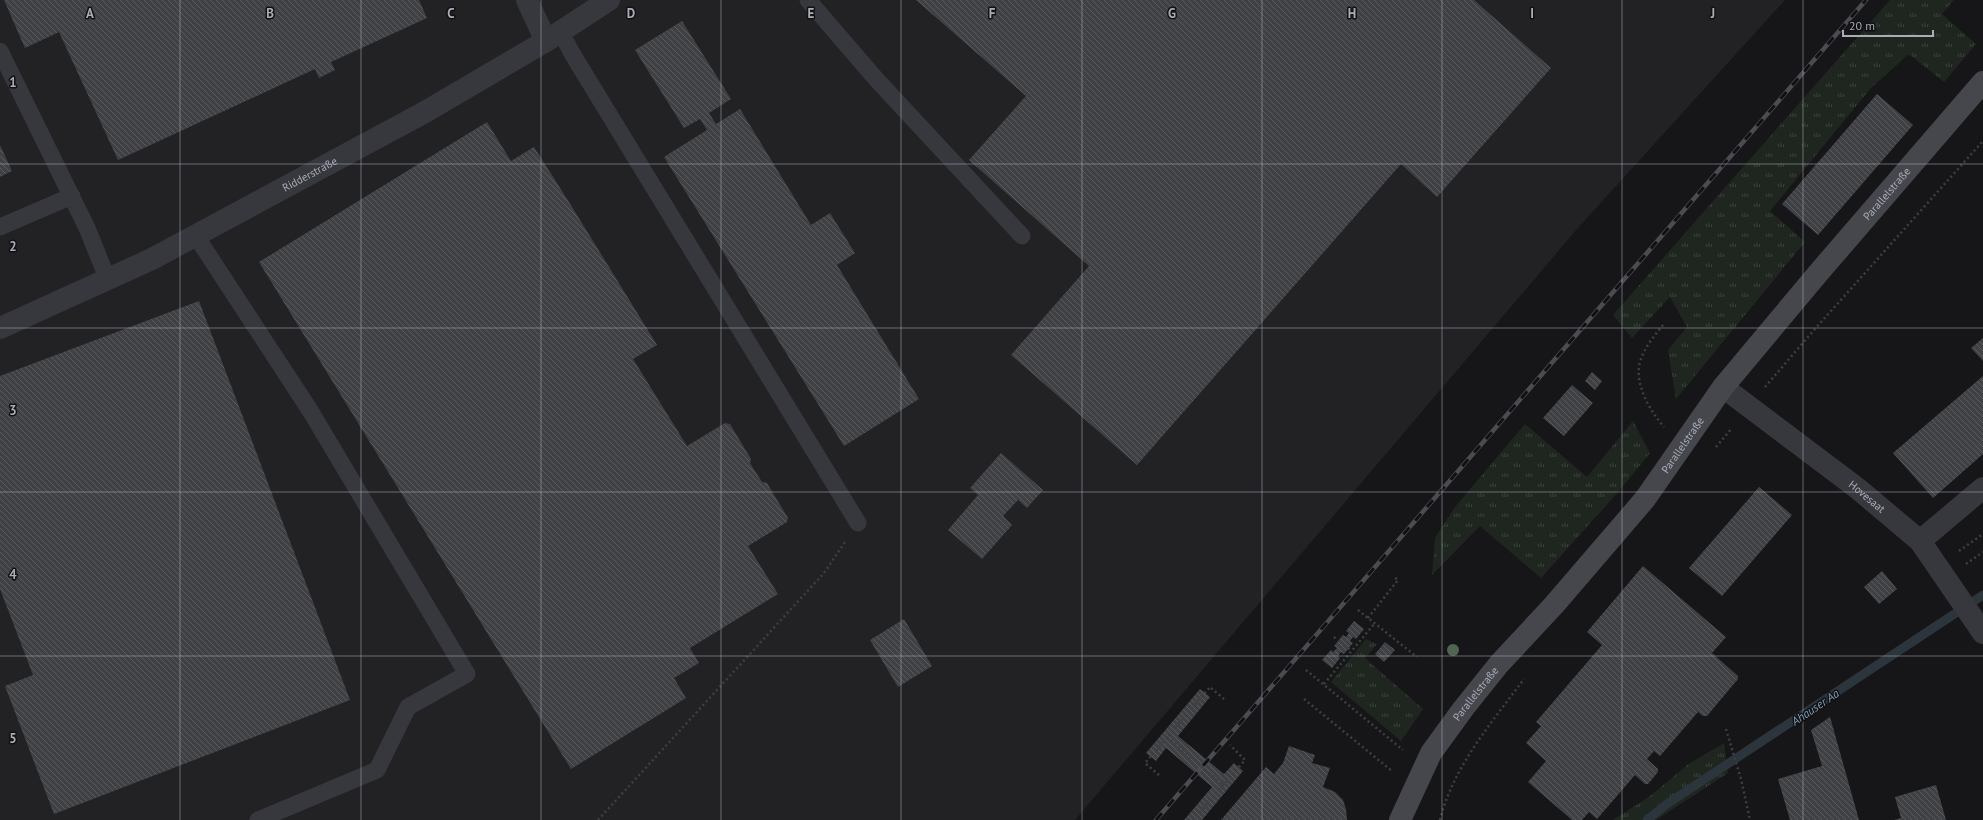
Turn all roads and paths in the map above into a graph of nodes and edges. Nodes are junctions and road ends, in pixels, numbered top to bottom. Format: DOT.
graph roads {
  1 [pos="527,0"];
  2 [pos="609,0"];
  3 [pos="808,0"];
  4 [pos="553,36"];
  5 [pos="0,51"];
  6 [pos="1983,82"];
  7 [pos="1983,141"];
  8 [pos="72,196"];
  9 [pos="0,227"];
  10 [pos="196,236"];
  11 [pos="1022,236"];
  12 [pos="108,280"];
  13 [pos="1663,325"];
  14 [pos="0,328"];
  15 [pos="1723,387"];
  16 [pos="1750,405"];
  17 [pos="1680,448"];
  18 [pos="1715,449"];
  19 [pos="1983,488"];
  20 [pos="858,523"];
  21 [pos="1920,541"];
  22 [pos="1983,552"];
  23 [pos="1964,565"];
  24 [pos="1393,576"];
  25 [pos="1358,610"];
  26 [pos="1368,618"];
  27 [pos="1375,623"];
  28 [pos="1980,628"];
  29 [pos="1334,637"];
  30 [pos="1338,640"];
  31 [pos="1348,648"];
  32 [pos="1351,651"];
  33 [pos="1417,658"];
  34 [pos="1306,670"];
  35 [pos="1529,673"];
  36 [pos="1324,684"];
  37 [pos="1304,699"];
  38 [pos="1225,700"];
  39 [pos="1726,728"];
  40 [pos="1167,737"];
  41 [pos="1230,745"];
  42 [pos="1406,752"];
  43 [pos="1396,774"];
  44 [pos="1159,775"];
  45 [pos="1223,785"];
  46 [pos="258,820"];
  47 [pos="598,820"];
  48 [pos="1193,820"];
  49 [pos="1400,820"];
  50 [pos="1440,820"];
  51 [pos="1750,820"];
  1 -- 4 [label="street"];
  2 -- 4 [label="street, Ridderstraße"];
  3 -- 11 [label="lane"];
  4 -- 10 [label="street, Ridderstraße"];
  4 -- 20 [label="lane"];
  5 -- 8 [label="lane"];
  6 -- 15 [label="main road, Parallelstraße"];
  7 -- 16 [label="path"];
  8 -- 9 [label="lane"];
  8 -- 12 [label="lane"];
  10 -- 12 [label="street, Ridderstraße"];
  10 -- 46 [label="lane"];
  12 -- 14 [label="street, Ridderstraße"];
  13 -- 17 [label="path"];
  15 -- 16 [label="street, Hovesaat"];
  15 -- 17 [label="main road, Parallelstraße"];
  16 -- 18 [label="path"];
  16 -- 21 [label="street, Hovesaat"];
  17 -- 49 [label="main road, Parallelstraße"];
  19 -- 21 [label="street"];
  20 -- 47 [label="path"];
  21 -- 28 [label="street, Hovesaat"];
  22 -- 23 [label="path"];
  24 -- 26 [label="path"];
  25 -- 26 [label="path"];
  26 -- 27 [label="path"];
  27 -- 32 [label="path"];
  27 -- 33 [label="path"];
  29 -- 30 [label="path"];
  31 -- 32 [label="path"];
  32 -- 36 [label="path"];
  34 -- 36 [label="path"];
  35 -- 50 [label="path"];
  36 -- 42 [label="path"];
  37 -- 43 [label="path"];
  38 -- 40 [label="path"];
  39 -- 51 [label="path"];
  40 -- 44 [label="path"];
  40 -- 45 [label="path, bridge"];
  41 -- 45 [label="path"];
  45 -- 48 [label="path"];
}
